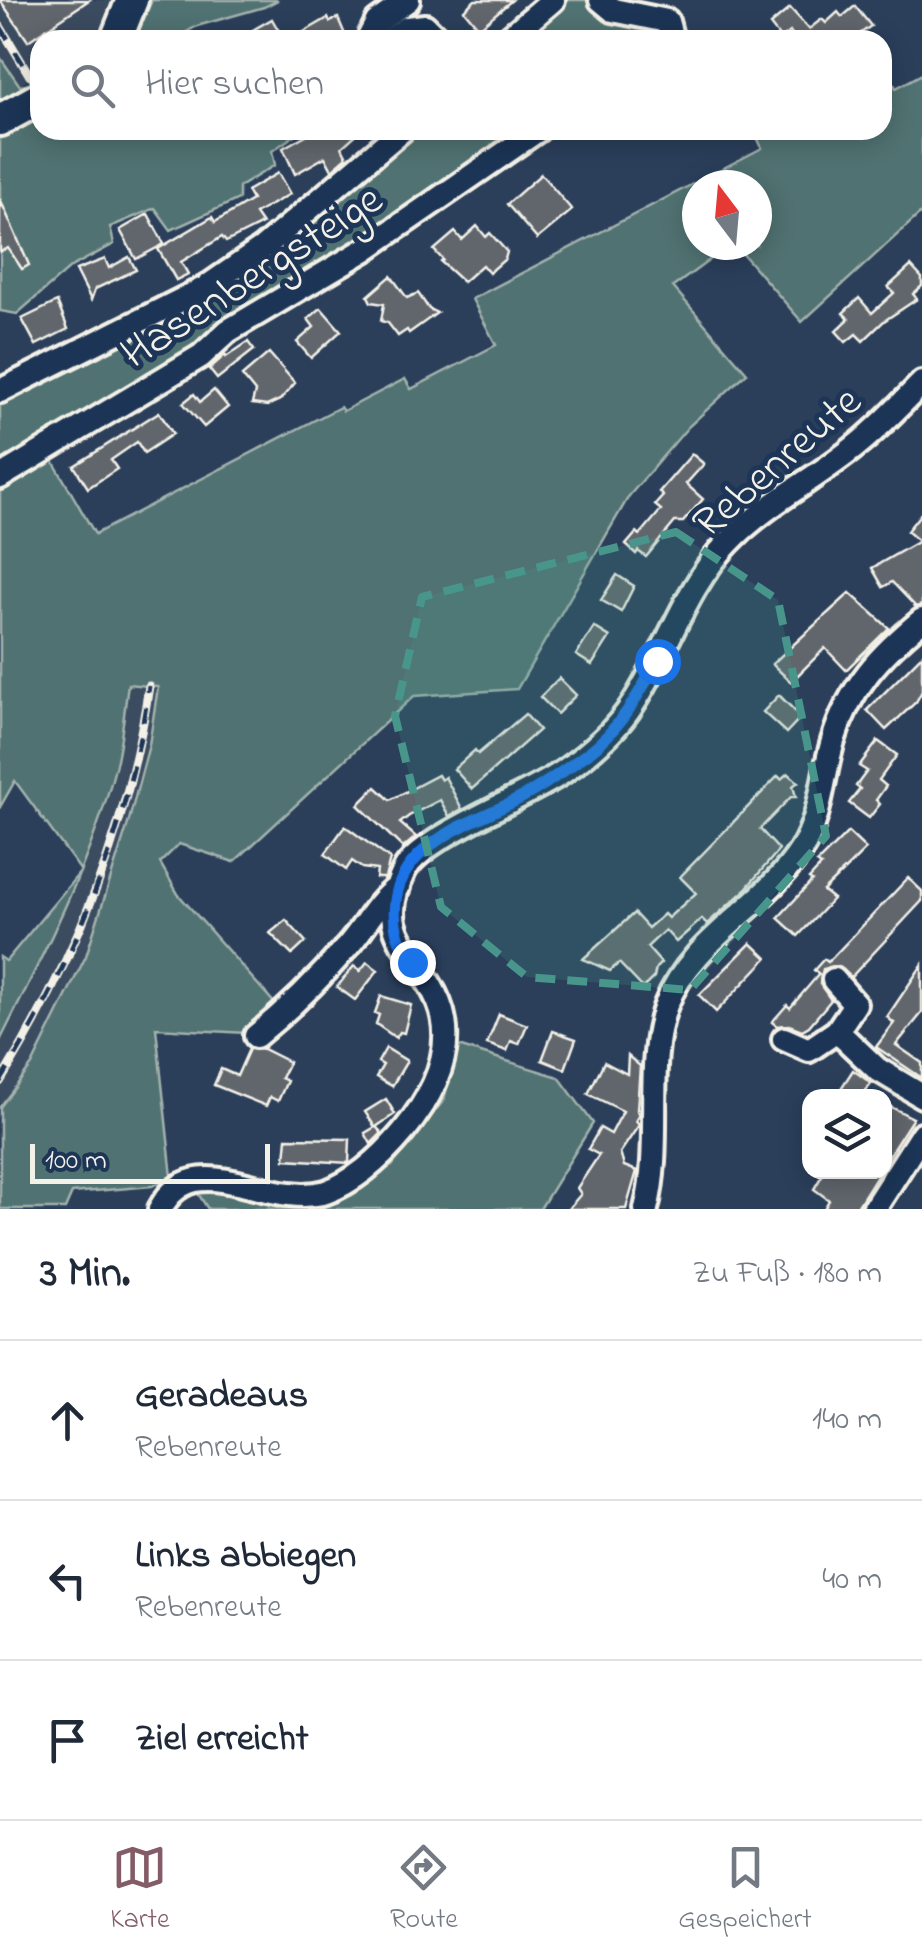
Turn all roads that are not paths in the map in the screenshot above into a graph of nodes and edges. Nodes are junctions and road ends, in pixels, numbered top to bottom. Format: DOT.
graph roads {
  1 [pos="132,0"];
  2 [pos="408,0"];
  3 [pos="553,0"];
  4 [pos="601,0"];
  5 [pos="120,30"];
  6 [pos="373,30"];
  7 [pos="405,30"];
  8 [pos="429,30"];
  9 [pos="518,30"];
  10 [pos="669,30"];
  11 [pos="30,104"];
  12 [pos="0,120"];
  13 [pos="390,140"];
  14 [pos="524,140"];
  15 [pos="922,383"];
  16 [pos="0,391"];
  17 [pos="0,478"];
  18 [pos="922,620"];
  19 [pos="398,887"];
  20 [pos="834,980"];
  21 [pos="837,1031"];
  22 [pos="256,1036"];
  23 [pos="784,1039"];
  24 [pos="922,1096"];
  25 [pos="922,1134"];
  26 [pos="160,1209"];
  27 [pos="646,1209"];
  28 [pos="874,1209"];
  1 -- 5 [label="main road"];
  2 -- 6 [label="street"];
  3 -- 9 [label="street"];
  4 -- 10 [label="street"];
  7 -- 8 [label="street"];
  11 -- 12 [label="main road"];
  13 -- 16 [label="street, Hasenbergsteige"];
  14 -- 17 [label="street, Hasenbergsteige"];
  15 -- 19 [label="street, Rebenreute"];
  18 -- 27 [label="street"];
  19 -- 22 [label="street, Rebenreute"];
  19 -- 26 [label="street"];
  20 -- 21 [label="street"];
  21 -- 23 [label="street"];
  21 -- 24 [label="street"];
  25 -- 28 [label="street"];
}
